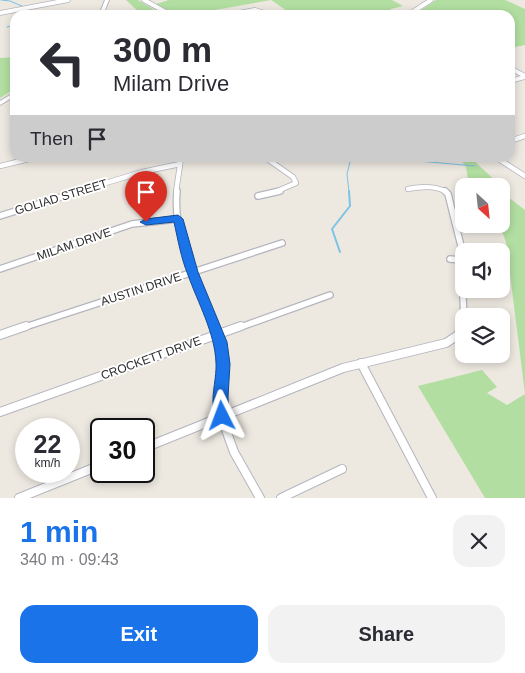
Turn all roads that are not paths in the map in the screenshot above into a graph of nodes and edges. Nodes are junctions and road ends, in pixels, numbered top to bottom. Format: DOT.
graph roads {
  1 [pos="68,0"];
  2 [pos="144,0"];
  3 [pos="431,0"];
  4 [pos="16,10"];
  5 [pos="162,10"];
  6 [pos="416,10"];
  7 [pos="16,162"];
  8 [pos="177,162"];
  9 [pos="180,162"];
  10 [pos="272,162"];
  11 [pos="503,162"];
  12 [pos="0,166"];
  13 [pos="525,176"];
  14 [pos="408,189"];
  15 [pos="258,196"];
  16 [pos="0,216"];
  17 [pos="178,219"];
  18 [pos="282,243"];
  19 [pos="460,243"];
  20 [pos="450,259"];
  21 [pos="455,259"];
  22 [pos="0,269"];
  23 [pos="192,272"];
  24 [pos="330,295"];
  25 [pos="0,335"];
  26 [pos="218,335"];
  27 [pos="455,337"];
  28 [pos="361,363"];
  29 [pos="0,412"];
  30 [pos="222,416"];
  31 [pos="155,443"];
  32 [pos="90,469"];
  33 [pos="342,469"];
  34 [pos="19,498"];
  35 [pos="260,498"];
  36 [pos="281,498"];
  37 [pos="432,498"];
  1 -- 4 [label="street"];
  2 -- 5 [label="street"];
  3 -- 6 [label="street"];
  7 -- 12 [label="street"];
  8 -- 16 [label="street, GOLIAD STREET"];
  9 -- 17 [label="street"];
  10 -- 15 [label="street"];
  11 -- 13 [label="street"];
  14 -- 19 [label="street"];
  17 -- 22 [label="street, MILAM DRIVE"];
  17 -- 23 [label="street"];
  18 -- 23 [label="street, AUSTIN DRIVE"];
  20 -- 21 [label="street"];
  23 -- 25 [label="street, AUSTIN DRIVE"];
  23 -- 26 [label="street"];
  24 -- 26 [label="street, CROCKETT DRIVE"];
  26 -- 29 [label="street, CROCKETT DRIVE"];
  26 -- 30 [label="street"];
  27 -- 28 [label="street"];
  28 -- 30 [label="street"];
  28 -- 37 [label="street"];
  30 -- 31 [label="street"];
  30 -- 35 [label="street"];
  32 -- 34 [label="street"];
  33 -- 36 [label="street"];
}
